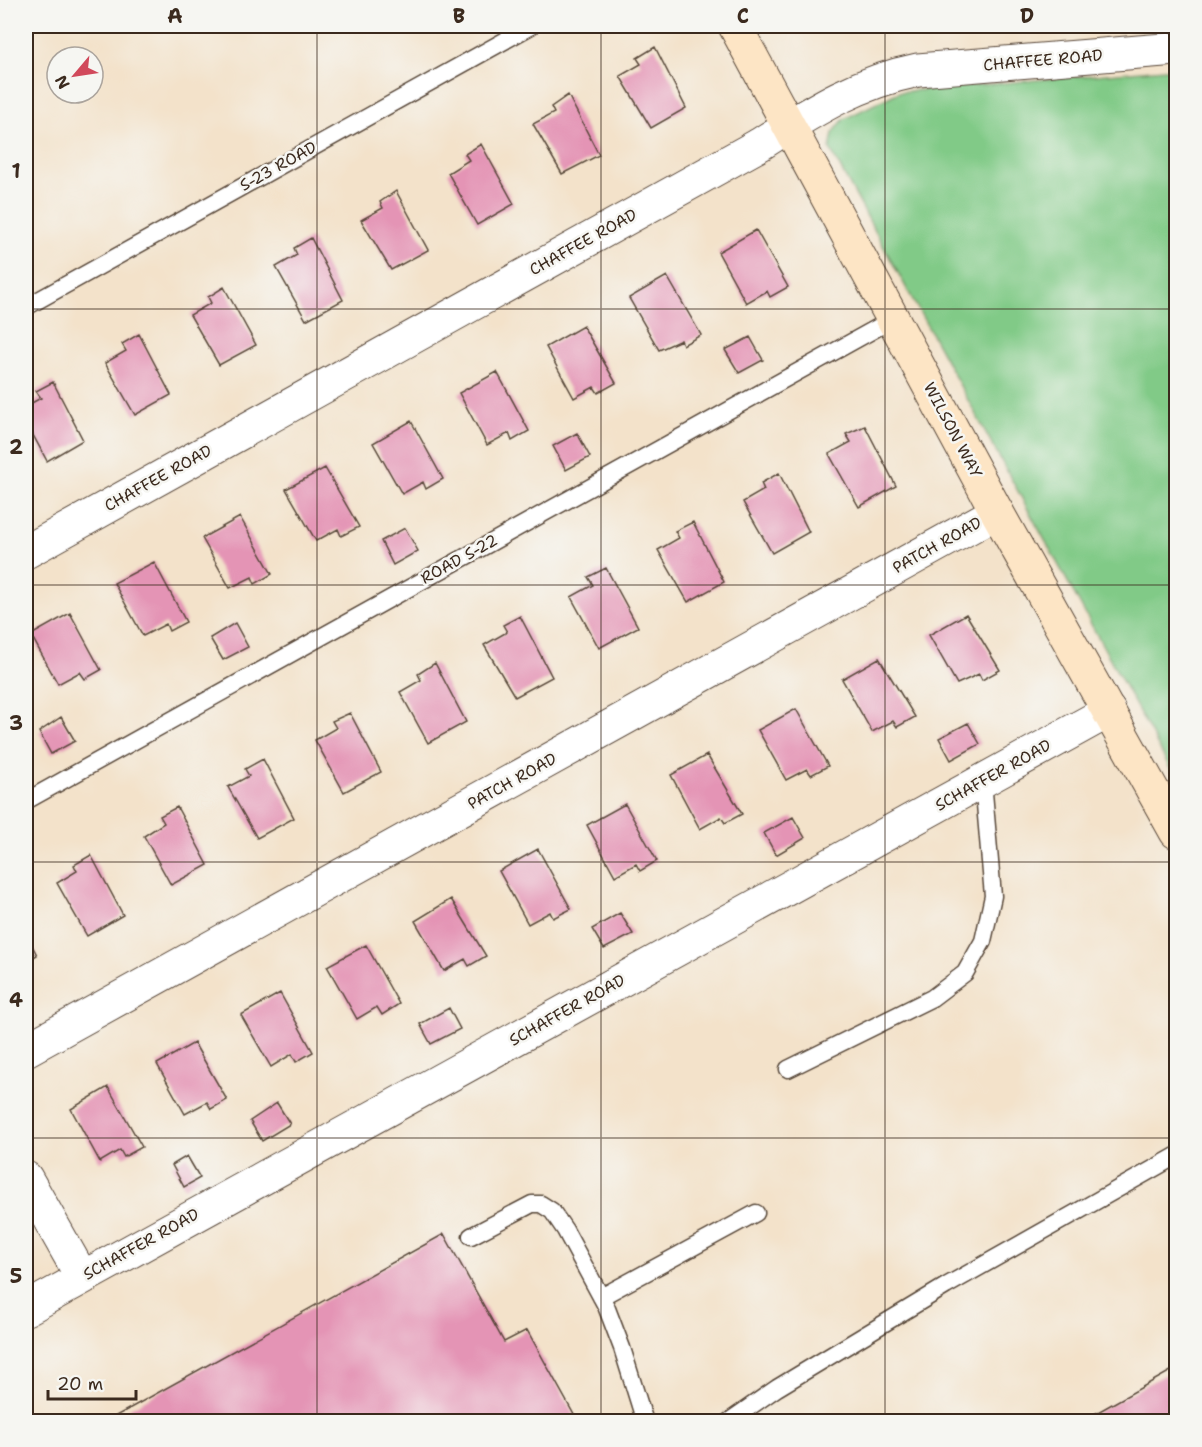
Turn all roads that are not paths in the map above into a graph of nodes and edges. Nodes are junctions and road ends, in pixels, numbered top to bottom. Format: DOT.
graph roads {
  1 [pos="531,26"];
  2 [pos="735,26"];
  3 [pos="1176,49"];
  4 [pos="790,125"];
  5 [pos="26,307"];
  6 [pos="892,319"];
  7 [pos="997,512"];
  8 [pos="26,552"];
  9 [pos="1109,711"];
  10 [pos="983,781"];
  11 [pos="26,801"];
  12 [pos="1176,832"];
  13 [pos="26,1050"];
  14 [pos="788,1069"];
  15 [pos="1176,1156"];
  16 [pos="26,1178"];
  17 [pos="756,1213"];
  18 [pos="471,1236"];
  19 [pos="82,1276"];
  20 [pos="601,1297"];
  21 [pos="26,1308"];
  22 [pos="645,1422"];
  23 [pos="729,1422"];
  1 -- 5 [label="lane, S-23 ROAD"];
  2 -- 4 [label="street, WILSON WAY"];
  3 -- 4 [label="street, CHAFFEE ROAD"];
  4 -- 6 [label="street, WILSON WAY"];
  4 -- 8 [label="street, CHAFFEE ROAD"];
  6 -- 7 [label="street, WILSON WAY"];
  6 -- 11 [label="lane, ROAD S-22"];
  7 -- 9 [label="street, WILSON WAY"];
  7 -- 13 [label="street, PATCH ROAD"];
  9 -- 10 [label="street, SCHAFFER ROAD"];
  9 -- 12 [label="street, WILSON WAY"];
  10 -- 14 [label="lane"];
  10 -- 19 [label="street, SCHAFFER ROAD"];
  15 -- 23 [label="lane"];
  16 -- 19 [label="street"];
  17 -- 20 [label="lane"];
  18 -- 20 [label="lane"];
  19 -- 21 [label="street, SCHAFFER ROAD"];
  20 -- 22 [label="lane"];
}
